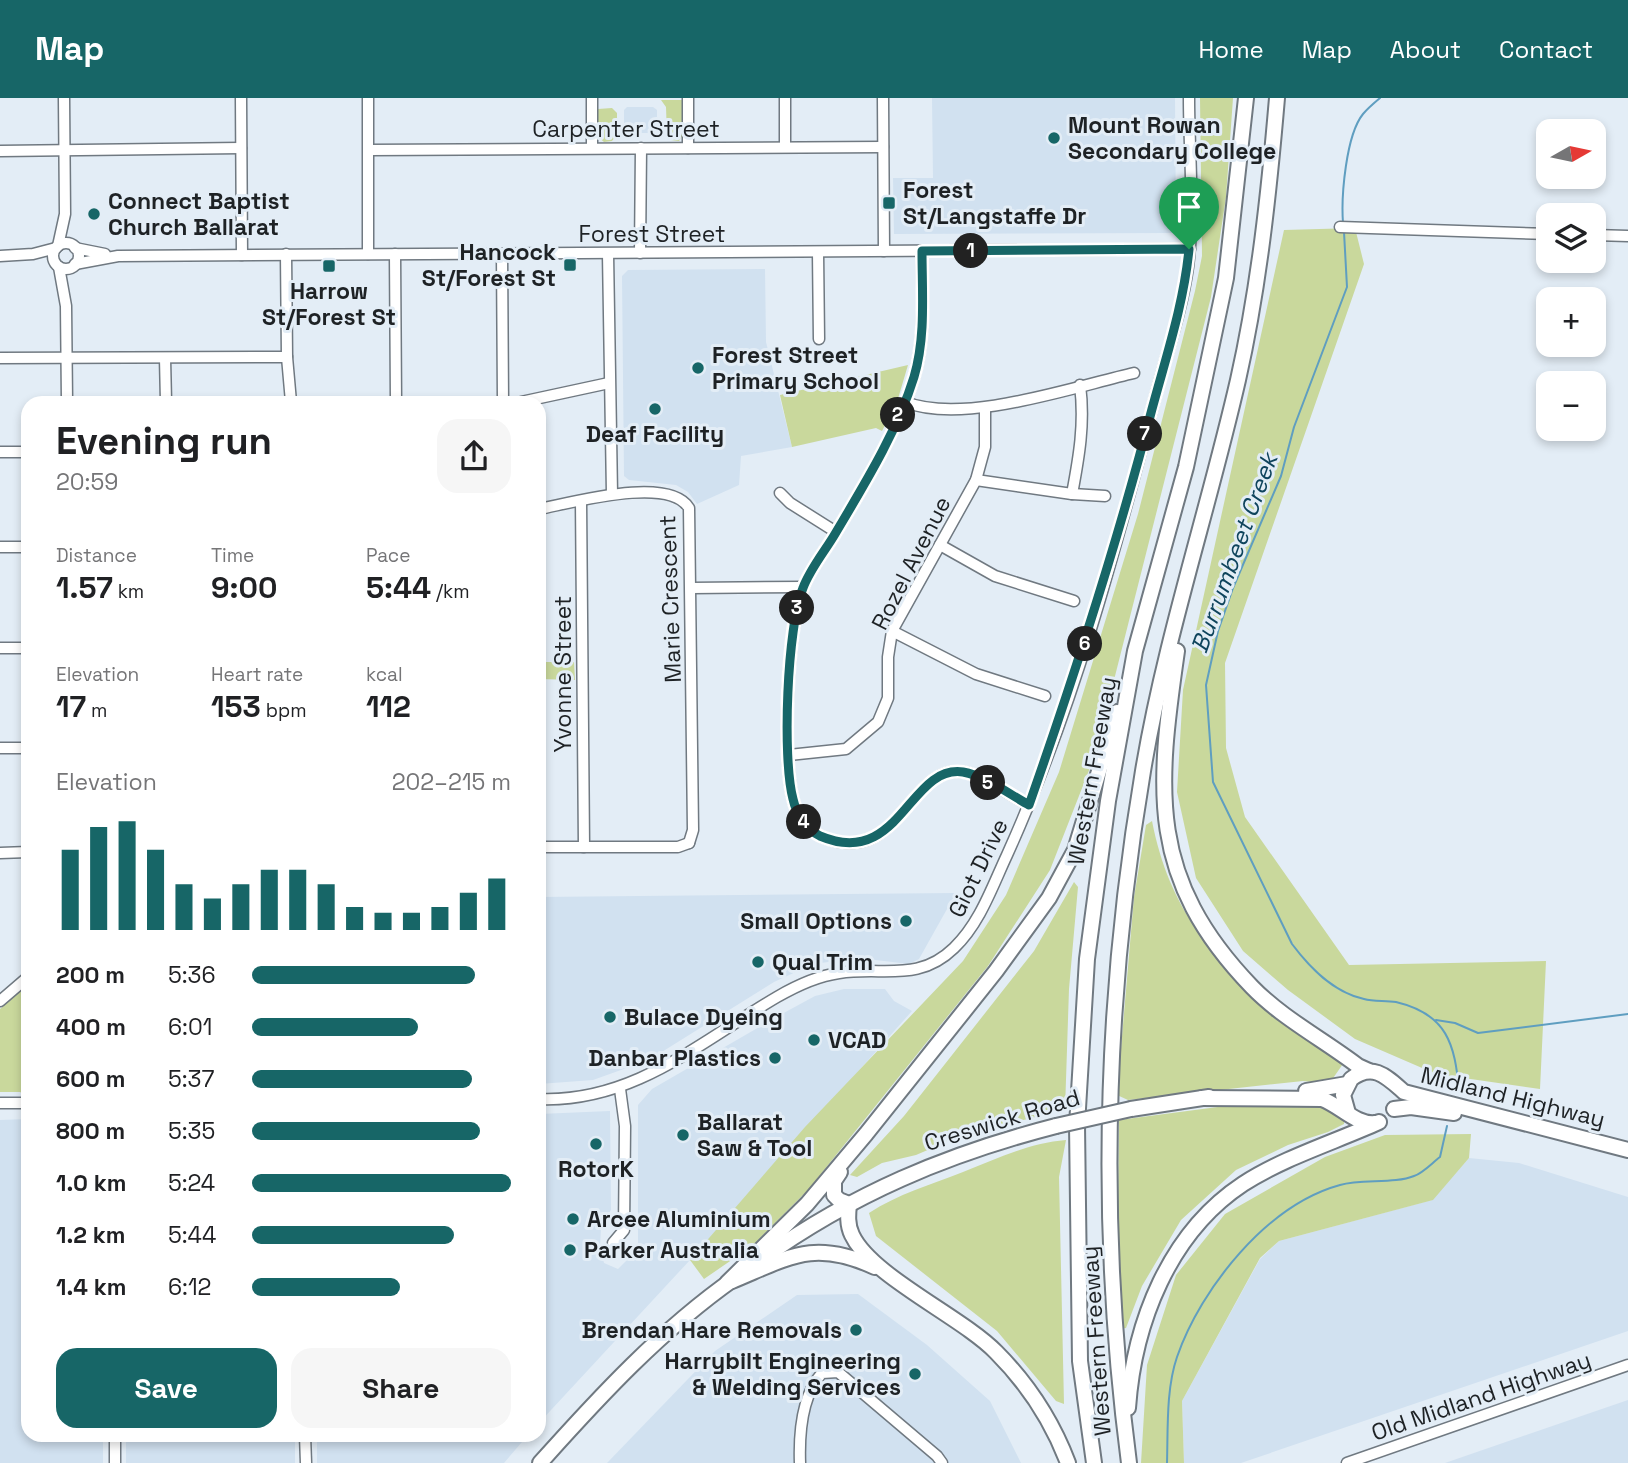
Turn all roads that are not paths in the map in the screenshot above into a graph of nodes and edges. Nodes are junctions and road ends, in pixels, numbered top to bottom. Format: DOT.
graph roads {
  1 [pos="64,98"];
  2 [pos="241,98"];
  3 [pos="368,98"];
  4 [pos="592,98"];
  5 [pos="688,98"];
  6 [pos="785,98"];
  7 [pos="883,98"];
  8 [pos="1189,98"];
  9 [pos="1246,98"];
  10 [pos="1277,98"];
  11 [pos="785,147"];
  12 [pos="883,147"];
  13 [pos="241,148"];
  14 [pos="592,148"];
  15 [pos="641,148"];
  16 [pos="688,148"];
  17 [pos="369,150"];
  18 [pos="0,151"];
  19 [pos="65,152"];
  20 [pos="65,214"];
  21 [pos="1340,228"];
  22 [pos="1536,234"];
  23 [pos="1606,235"];
  24 [pos="1628,236"];
  25 [pos="57,247"];
  26 [pos="74,247"];
  27 [pos="1189,249"];
  28 [pos="884,251"];
  29 [pos="922,251"];
  30 [pos="818,252"];
  31 [pos="640,253"];
  32 [pos="286,254"];
  33 [pos="368,254"];
  34 [pos="395,254"];
  35 [pos="502,254"];
  36 [pos="608,254"];
  37 [pos="242,255"];
  38 [pos="0,256"];
  39 [pos="17,256"];
  40 [pos="116,256"];
  41 [pos="74,265"];
  42 [pos="58,266"];
  43 [pos="66,306"];
  44 [pos="819,340"];
  45 [pos="287,357"];
  46 [pos="0,358"];
  47 [pos="67,358"];
  48 [pos="165,358"];
  49 [pos="1134,373"];
  50 [pos="609,383"];
  51 [pos="1080,386"];
  52 [pos="67,396"];
  53 [pos="166,396"];
  54 [pos="290,396"];
  55 [pos="396,396"];
  56 [pos="503,396"];
  57 [pos="546,397"];
  58 [pos="905,402"];
  59 [pos="985,408"];
  60 [pos="0,452"];
  61 [pos="21,452"];
  62 [pos="976,480"];
  63 [pos="780,493"];
  64 [pos="612,494"];
  65 [pos="1072,494"];
  66 [pos="1105,496"];
  67 [pos="581,501"];
  68 [pos="546,508"];
  69 [pos="836,532"];
  70 [pos="940,545"];
  71 [pos="0,547"];
  72 [pos="21,547"];
  73 [pos="1186,580"];
  74 [pos="803,587"];
  75 [pos="692,588"];
  76 [pos="1074,601"];
  77 [pos="892,631"];
  78 [pos="0,648"];
  79 [pos="21,648"];
  80 [pos="1135,651"];
  81 [pos="1045,696"];
  82 [pos="0,748"];
  83 [pos="21,748"];
  84 [pos="789,755"];
  85 [pos="1029,805"];
  86 [pos="546,847"];
  87 [pos="584,847"];
  88 [pos="21,852"];
  89 [pos="0,853"];
  90 [pos="21,983"];
  91 [pos="0,1001"];
  92 [pos="1369,1071"];
  93 [pos="1391,1080"];
  94 [pos="1347,1084"];
  95 [pos="620,1089"];
  96 [pos="1202,1098"];
  97 [pos="546,1099"];
  98 [pos="0,1103"];
  99 [pos="21,1103"];
  100 [pos="1394,1109"];
  101 [pos="1348,1113"];
  102 [pos="1379,1122"];
  103 [pos="866,1134"];
  104 [pos="1628,1150"];
  105 [pos="1628,1158"];
  106 [pos="849,1204"];
  107 [pos="613,1243"];
  108 [pos="889,1274"];
  109 [pos="727,1283"];
  110 [pos="1628,1365"];
  111 [pos="1126,1441"];
  112 [pos="115,1442"];
  113 [pos="305,1442"];
  114 [pos="115,1463"];
  115 [pos="306,1463"];
  116 [pos="540,1463"];
  117 [pos="800,1463"];
  118 [pos="942,1463"];
  119 [pos="1068,1463"];
  120 [pos="1094,1463"];
  121 [pos="1129,1463"];
  122 [pos="1347,1463"];
  1 -- 19 [label="street"];
  2 -- 13 [label="street"];
  3 -- 17 [label="street"];
  4 -- 14 [label="street"];
  5 -- 16 [label="street"];
  6 -- 11 [label="street"];
  7 -- 12 [label="street"];
  8 -- 27 [label="street, Giot Drive"];
  9 -- 80 [label="highway, Western Freeway"];
  10 -- 73 [label="highway, Western Freeway"];
  11 -- 12 [label="street, Carpenter Street"];
  11 -- 16 [label="street, Carpenter Street"];
  12 -- 28 [label="street"];
  13 -- 19 [label="street"];
  13 -- 37 [label="street"];
  14 -- 15 [label="street, Carpenter Street"];
  14 -- 17 [label="street, Carpenter Street"];
  15 -- 16 [label="street, Carpenter Street"];
  15 -- 31 [label="street"];
  17 -- 33 [label="street"];
  18 -- 19 [label="street"];
  19 -- 20 [label="street"];
  20 -- 25 [label="street"];
  20 -- 26 [label="street"];
  21 -- 22 [label="street"];
  23 -- 24 [label="street"];
  25 -- 26 [label="street"];
  25 -- 39 [label="street"];
  25 -- 42 [label="street"];
  26 -- 40 [label="street"];
  26 -- 41 [label="street"];
  27 -- 29 [label="street, Forest Street"];
  27 -- 85 [label="street, Giot Drive"];
  28 -- 29 [label="street, Forest Street"];
  28 -- 30 [label="street, Forest Street"];
  29 -- 58 [label="street"];
  30 -- 31 [label="street, Forest Street"];
  30 -- 44 [label="street"];
  31 -- 36 [label="street, Forest Street"];
  32 -- 33 [label="street, Forest Street"];
  32 -- 37 [label="street, Forest Street"];
  32 -- 45 [label="street"];
  33 -- 34 [label="street, Forest Street"];
  34 -- 35 [label="street, Forest Street"];
  34 -- 55 [label="street"];
  35 -- 36 [label="street, Forest Street"];
  35 -- 56 [label="street"];
  36 -- 50 [label="street"];
  37 -- 40 [label="street, Forest Street"];
  38 -- 39 [label="street"];
  39 -- 42 [label="street"];
  40 -- 41 [label="street"];
  41 -- 42 [label="street"];
  41 -- 43 [label="street"];
  42 -- 43 [label="street"];
  43 -- 47 [label="street"];
  45 -- 48 [label="street"];
  45 -- 54 [label="street"];
  46 -- 47 [label="street"];
  47 -- 48 [label="street"];
  47 -- 52 [label="street"];
  48 -- 53 [label="street"];
  49 -- 51 [label="street"];
  50 -- 57 [label="street"];
  50 -- 64 [label="street"];
  51 -- 59 [label="street"];
  51 -- 65 [label="street"];
  58 -- 59 [label="street"];
  58 -- 69 [label="street"];
  59 -- 62 [label="street, Rozel Avenue"];
  60 -- 61 [label="street"];
  62 -- 65 [label="street"];
  62 -- 70 [label="street, Rozel Avenue"];
  63 -- 69 [label="street"];
  64 -- 67 [label="street, Marie Crescent"];
  64 -- 75 [label="street, Marie Crescent"];
  65 -- 66 [label="street"];
  67 -- 68 [label="street, Marie Crescent"];
  67 -- 87 [label="street, Yvonne Street"];
  69 -- 74 [label="street"];
  70 -- 76 [label="street"];
  70 -- 77 [label="street, Rozel Avenue"];
  71 -- 72 [label="street"];
  73 -- 92 [label="highway, Midland Highway"];
  73 -- 111 [label="highway, Western Freeway"];
  74 -- 75 [label="street"];
  74 -- 84 [label="street"];
  75 -- 87 [label="street, Marie Crescent"];
  77 -- 81 [label="street"];
  77 -- 84 [label="street, Rozel Avenue"];
  78 -- 79 [label="street"];
  80 -- 103 [label="highway"];
  80 -- 120 [label="highway, Western Freeway"];
  82 -- 83 [label="street"];
  84 -- 85 [label="street"];
  85 -- 95 [label="street, Giot Drive"];
  86 -- 87 [label="street"];
  88 -- 89 [label="street"];
  90 -- 91 [label="street"];
  92 -- 93 [label="highway, Midland Highway"];
  92 -- 94 [label="highway"];
  93 -- 100 [label="highway, Midland Highway"];
  93 -- 104 [label="highway, Midland Highway"];
  94 -- 96 [label="highway, Creswick Road"];
  94 -- 101 [label="highway"];
  95 -- 97 [label="street"];
  95 -- 107 [label="street"];
  96 -- 101 [label="highway, Creswick Road"];
  96 -- 106 [label="highway, Creswick Road, bridge"];
  98 -- 99 [label="street"];
  100 -- 102 [label="highway, Midland Highway"];
  100 -- 105 [label="highway, Midland Highway"];
  101 -- 102 [label="highway"];
  102 -- 111 [label="highway, Midland Highway"];
  103 -- 106 [label="highway"];
  103 -- 109 [label="highway"];
  106 -- 108 [label="highway"];
  106 -- 109 [label="highway, Creswick Road"];
  108 -- 109 [label="highway"];
  108 -- 119 [label="highway"];
  109 -- 116 [label="highway, Creswick Road"];
  110 -- 122 [label="street, Old Midland Highway"];
  111 -- 121 [label="highway, Western Freeway"];
  112 -- 114 [label="street"];
  113 -- 115 [label="street"];
  117 -- 118 [label="street"];
}
